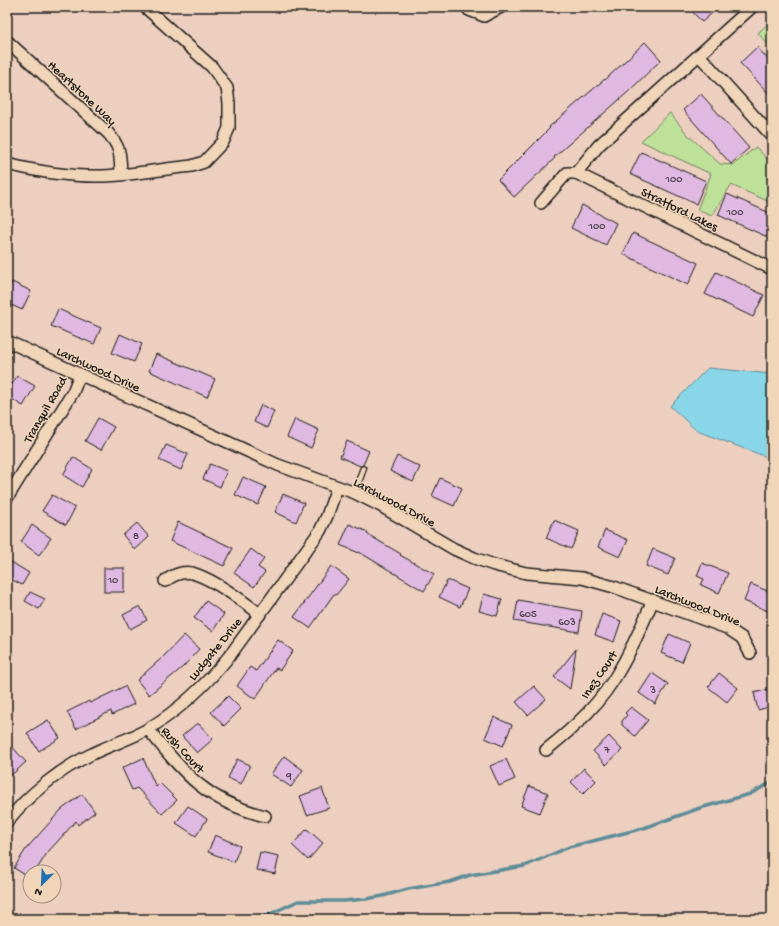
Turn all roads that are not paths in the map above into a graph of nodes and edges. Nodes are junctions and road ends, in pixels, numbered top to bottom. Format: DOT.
graph roads {
  1 [pos="146,7"];
  2 [pos="467,7"];
  3 [pos="501,7"];
  4 [pos="752,7"];
  5 [pos="7,41"];
  6 [pos="700,55"];
  7 [pos="772,136"];
  8 [pos="7,164"];
  9 [pos="576,173"];
  10 [pos="122,174"];
  11 [pos="541,203"];
  12 [pos="772,269"];
  13 [pos="7,341"];
  14 [pos="80,374"];
  15 [pos="363,469"];
  16 [pos="337,487"];
  17 [pos="355,493"];
  18 [pos="7,498"];
  19 [pos="165,580"];
  20 [pos="653,600"];
  21 [pos="260,614"];
  22 [pos="750,653"];
  23 [pos="148,729"];
  24 [pos="546,750"];
  25 [pos="265,816"];
  26 [pos="7,822"];
  1 -- 10 [label="street"];
  2 -- 3 [label="street"];
  4 -- 6 [label="street"];
  5 -- 10 [label="street, Heartstone Way"];
  6 -- 7 [label="street"];
  6 -- 9 [label="street"];
  8 -- 10 [label="street"];
  9 -- 11 [label="street"];
  9 -- 12 [label="street, Stratford Lakes"];
  13 -- 14 [label="street, Larchwood Drive"];
  14 -- 16 [label="street, Larchwood Drive"];
  14 -- 18 [label="street, Tranquil Road"];
  15 -- 17 [label="lane"];
  16 -- 17 [label="street, Larchwood Drive"];
  16 -- 21 [label="street, Ludgate Drive"];
  17 -- 20 [label="street, Larchwood Drive"];
  19 -- 21 [label="street"];
  20 -- 22 [label="street, Larchwood Drive"];
  20 -- 24 [label="street, Inez Court"];
  21 -- 23 [label="street, Ludgate Drive"];
  23 -- 25 [label="street, Rush Court"];
  23 -- 26 [label="street, Ludgate Drive"];
}
